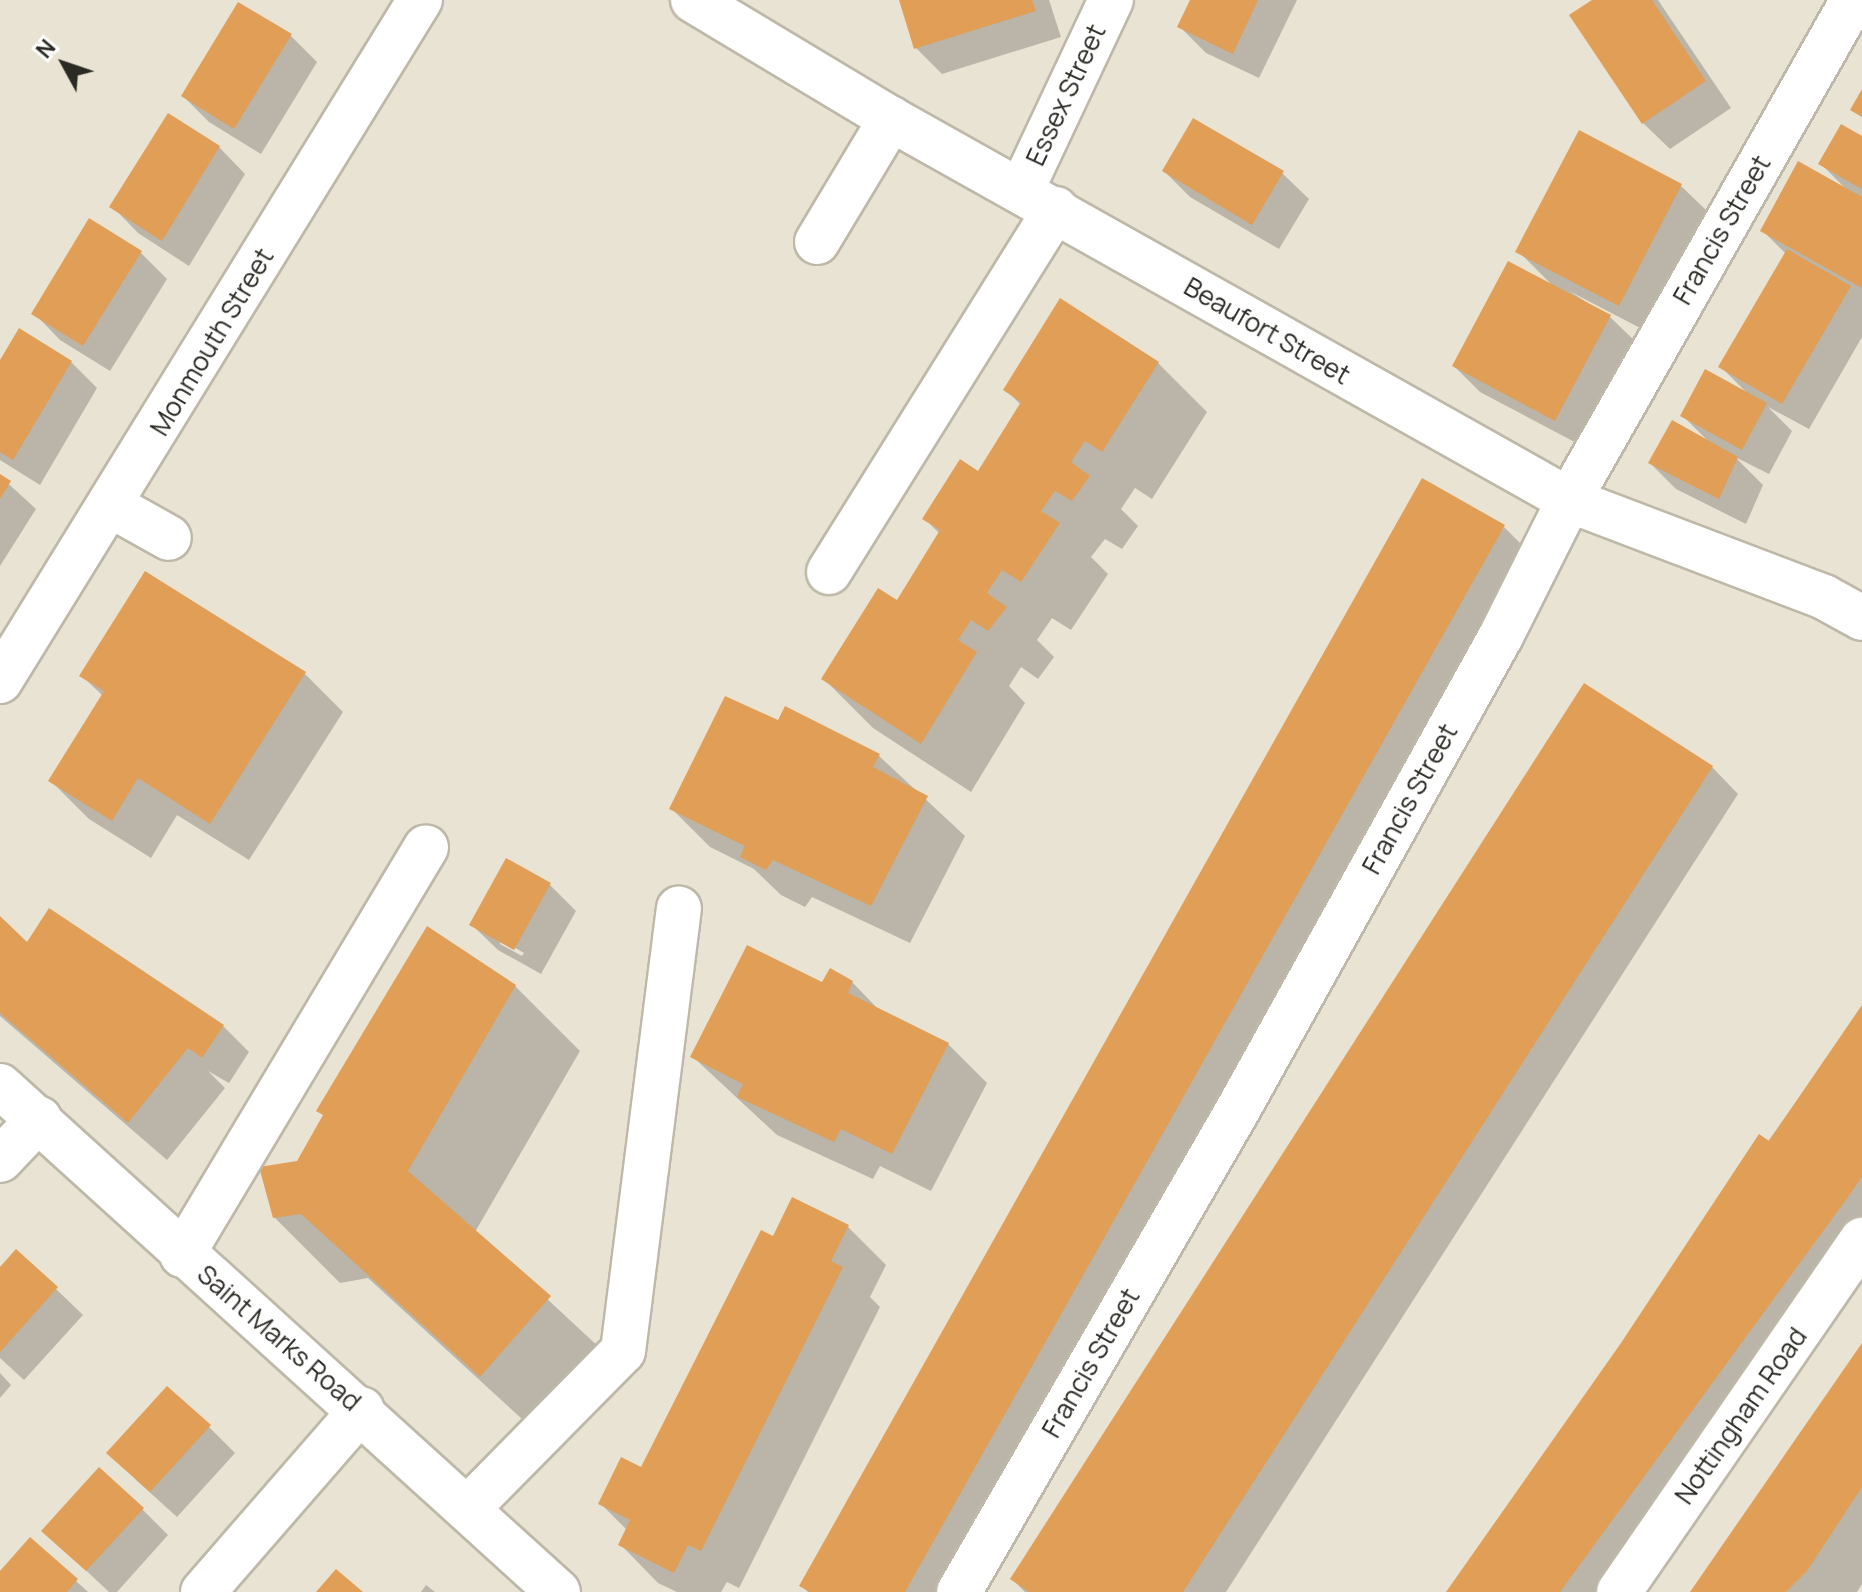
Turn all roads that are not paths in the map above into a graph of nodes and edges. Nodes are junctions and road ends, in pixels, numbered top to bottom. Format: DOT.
graph roads {
  1 [pos="420,0"];
  2 [pos="693,0"];
  3 [pos="1111,0"];
  4 [pos="1853,0"];
  5 [pos="891,119"];
  6 [pos="1039,199"];
  7 [pos="817,242"];
  8 [pos="1569,500"];
  9 [pos="112,506"];
  10 [pos="169,538"];
  11 [pos="829,572"];
  12 [pos="1862,618"];
  13 [pos="0,681"];
  14 [pos="426,848"];
  15 [pos="679,909"];
  16 [pos="0,1086"];
  17 [pos="39,1119"];
  18 [pos="0,1160"];
  19 [pos="1862,1240"];
  20 [pos="182,1255"];
  21 [pos="362,1409"];
  22 [pos="467,1509"];
  23 [pos="203,1592"];
  24 [pos="558,1592"];
  25 [pos="959,1592"];
  26 [pos="1619,1592"];
  1 -- 9 [label="street, Monmouth Street"];
  2 -- 5 [label="street, Beaufort Street"];
  3 -- 6 [label="street, Essex Street"];
  4 -- 8 [label="street, Francis Street"];
  5 -- 6 [label="street, Beaufort Street"];
  5 -- 7 [label="street"];
  6 -- 8 [label="street, Beaufort Street"];
  6 -- 11 [label="street, Essex Street"];
  8 -- 12 [label="street, Beaufort Street"];
  8 -- 25 [label="street, Francis Street"];
  9 -- 10 [label="street"];
  9 -- 13 [label="street, Monmouth Street"];
  14 -- 20 [label="street"];
  15 -- 22 [label="street"];
  16 -- 17 [label="street, Saint Marks Road"];
  17 -- 18 [label="street"];
  17 -- 20 [label="street, Saint Marks Road"];
  19 -- 26 [label="street, Nottingham Road"];
  20 -- 21 [label="street, Saint Marks Road"];
  21 -- 22 [label="street, Saint Marks Road"];
  21 -- 23 [label="street"];
  22 -- 24 [label="street, Saint Marks Road"];
}
